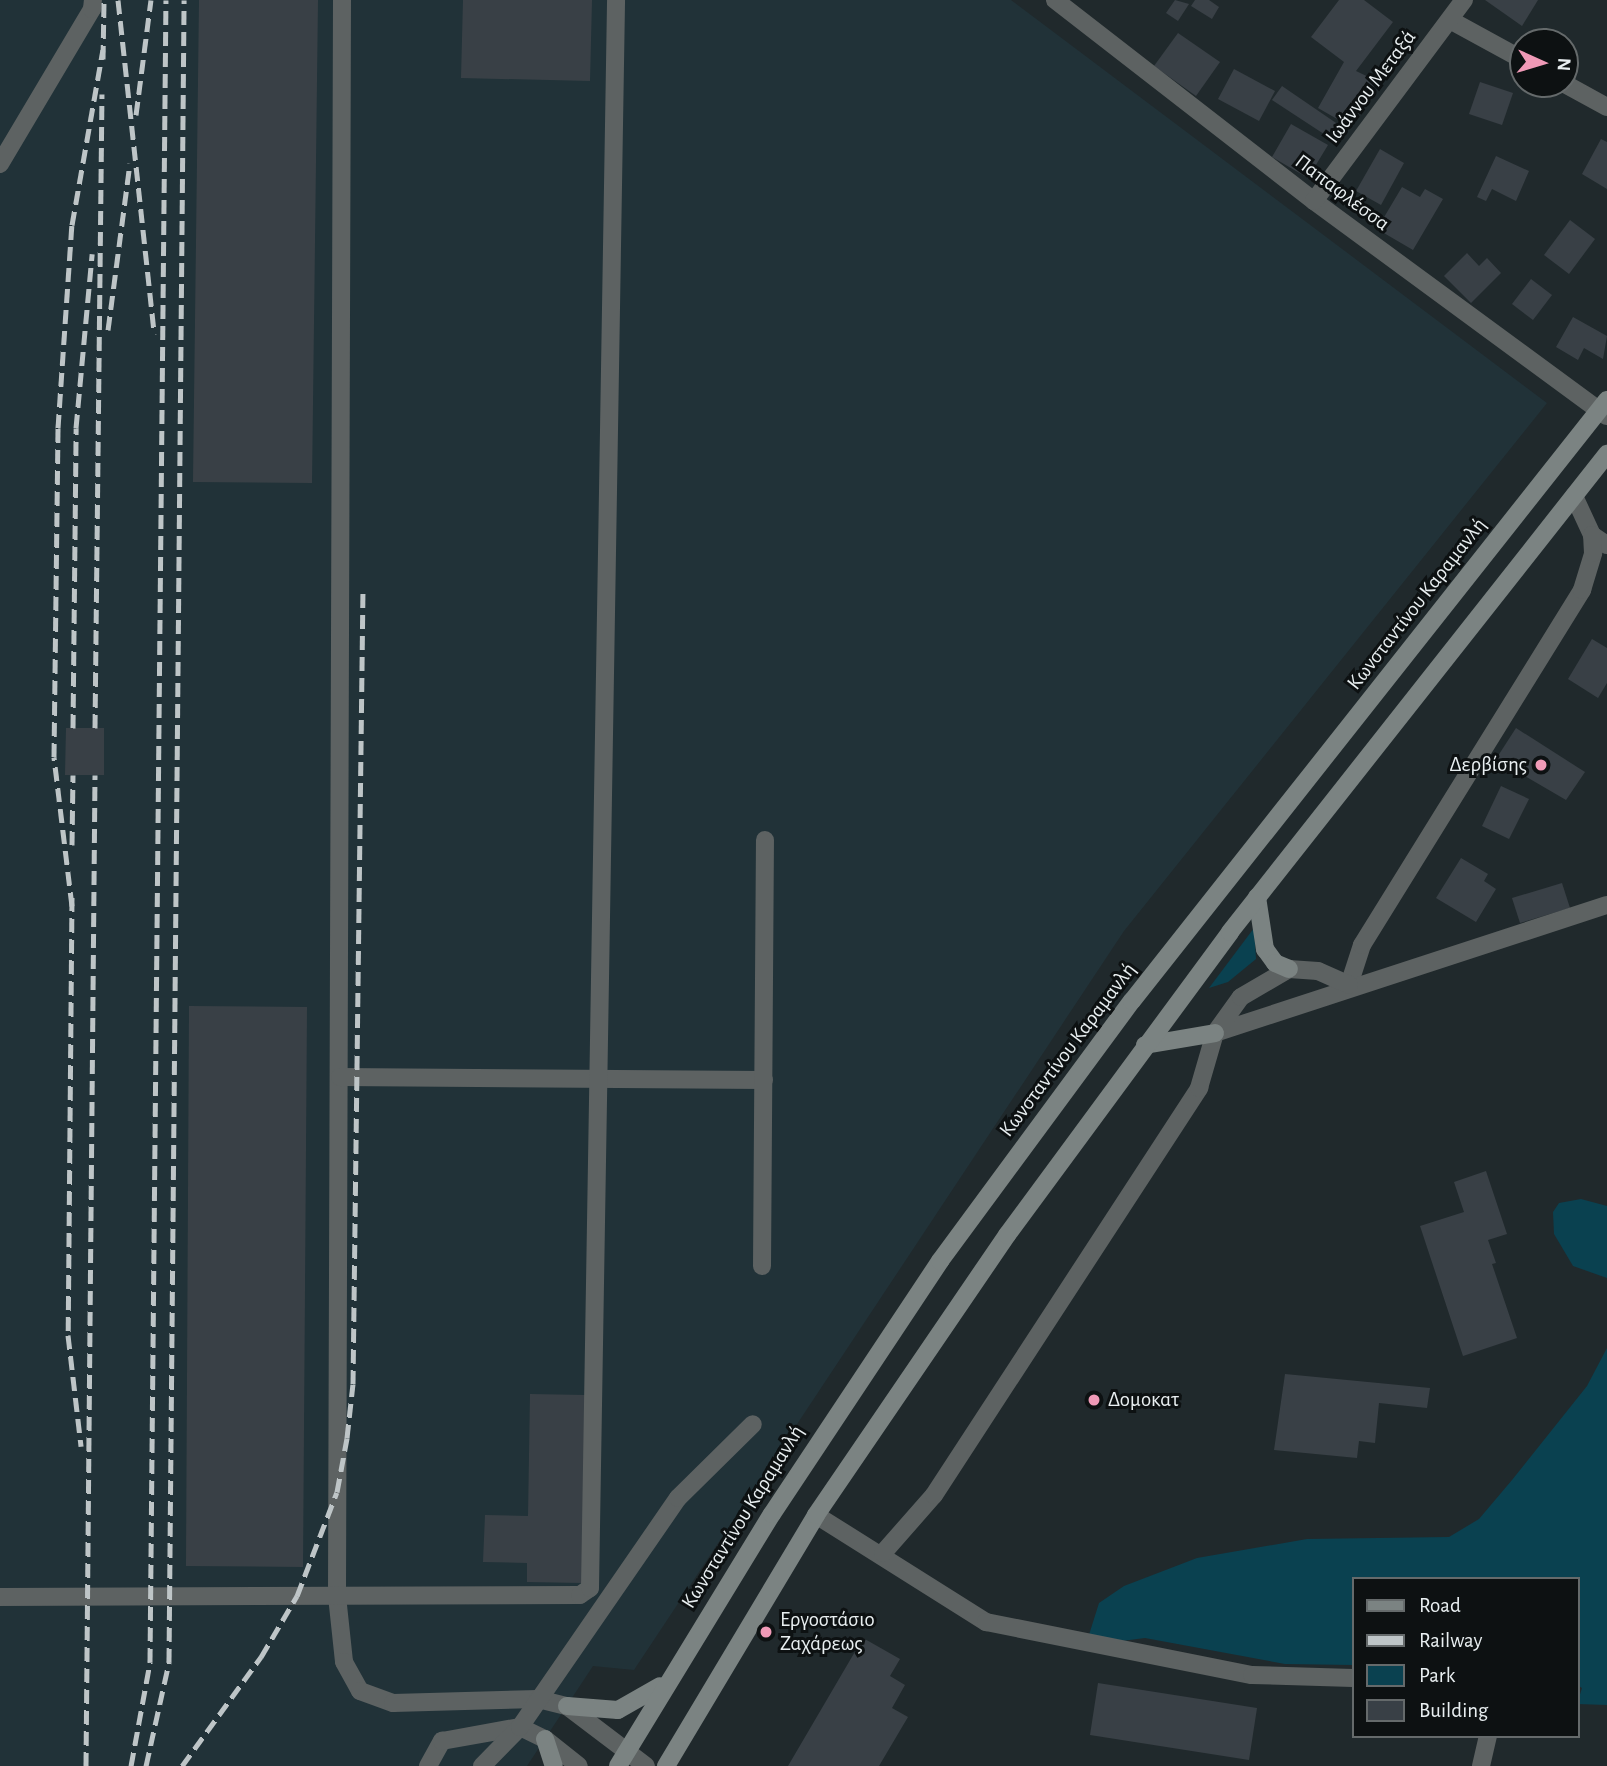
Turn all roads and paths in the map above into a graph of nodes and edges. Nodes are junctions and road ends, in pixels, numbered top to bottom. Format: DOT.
graph roads {
  1 [pos="93,0"];
  2 [pos="342,0"];
  3 [pos="616,0"];
  4 [pos="1055,0"];
  5 [pos="1464,0"];
  6 [pos="1450,20"];
  7 [pos="1509,52"];
  8 [pos="1579,92"];
  9 [pos="1607,107"];
  10 [pos="0,164"];
  11 [pos="1314,201"];
  12 [pos="1604,409"];
  13 [pos="1607,454"];
  14 [pos="1574,496"];
  15 [pos="1600,540"];
  16 [pos="765,840"];
  17 [pos="1257,897"];
  18 [pos="1607,905"];
  19 [pos="1289,969"];
  20 [pos="1349,985"];
  21 [pos="1215,1033"];
  22 [pos="1145,1045"];
  23 [pos="601,1076"];
  24 [pos="340,1077"];
  25 [pos="764,1080"];
  26 [pos="762,1266"];
  27 [pos="753,1424"];
  28 [pos="816,1515"];
  29 [pos="883,1553"];
  30 [pos="337,1596"];
  31 [pos="0,1597"];
  32 [pos="1352,1678"];
  33 [pos="668,1679"];
  34 [pos="538,1699"];
  35 [pos="567,1706"];
  36 [pos="520,1727"];
  37 [pos="1488,1738"];
  38 [pos="545,1739"];
  39 [pos="622,1758"];
  40 [pos="428,1766"];
  41 [pos="482,1766"];
  42 [pos="554,1766"];
  43 [pos="579,1766"];
  44 [pos="646,1766"];
  45 [pos="666,1766"];
  46 [pos="1481,1766"];
  1 -- 10 [label="street"];
  2 -- 24 [label="street"];
  3 -- 23 [label="street"];
  4 -- 11 [label="street, Παπαφλέσσα"];
  5 -- 6 [label="street, Ιωάννου Μεταξά"];
  6 -- 7 [label="street"];
  6 -- 11 [label="street, Ιωάννου Μεταξά"];
  8 -- 9 [label="street"];
  11 -- 12 [label="street, Παπαφλέσσα"];
  12 -- 33 [label="main road, Κωνσταντίνου Καραμανλή"];
  13 -- 14 [label="main road"];
  14 -- 15 [label="street"];
  14 -- 17 [label="main road"];
  15 -- 20 [label="street"];
  16 -- 25 [label="street"];
  17 -- 19 [label="main road"];
  17 -- 22 [label="main road"];
  18 -- 20 [label="street"];
  19 -- 20 [label="street"];
  19 -- 21 [label="street"];
  20 -- 21 [label="street"];
  21 -- 22 [label="main road"];
  21 -- 29 [label="street"];
  22 -- 28 [label="main road"];
  23 -- 24 [label="street"];
  23 -- 25 [label="street"];
  23 -- 30 [label="street"];
  24 -- 30 [label="street"];
  25 -- 26 [label="street"];
  27 -- 34 [label="street"];
  28 -- 29 [label="street"];
  28 -- 45 [label="main road"];
  29 -- 32 [label="street"];
  30 -- 31 [label="street"];
  30 -- 34 [label="street"];
  33 -- 35 [label="main road"];
  33 -- 39 [label="main road, Κωνσταντίνου Καραμανλή"];
  34 -- 35 [label="street"];
  34 -- 36 [label="street"];
  35 -- 39 [label="street"];
  36 -- 38 [label="street"];
  36 -- 40 [label="street"];
  36 -- 41 [label="street"];
  37 -- 46 [label="street"];
  38 -- 42 [label="main road"];
  38 -- 43 [label="street"];
  39 -- 44 [label="street"];
}
